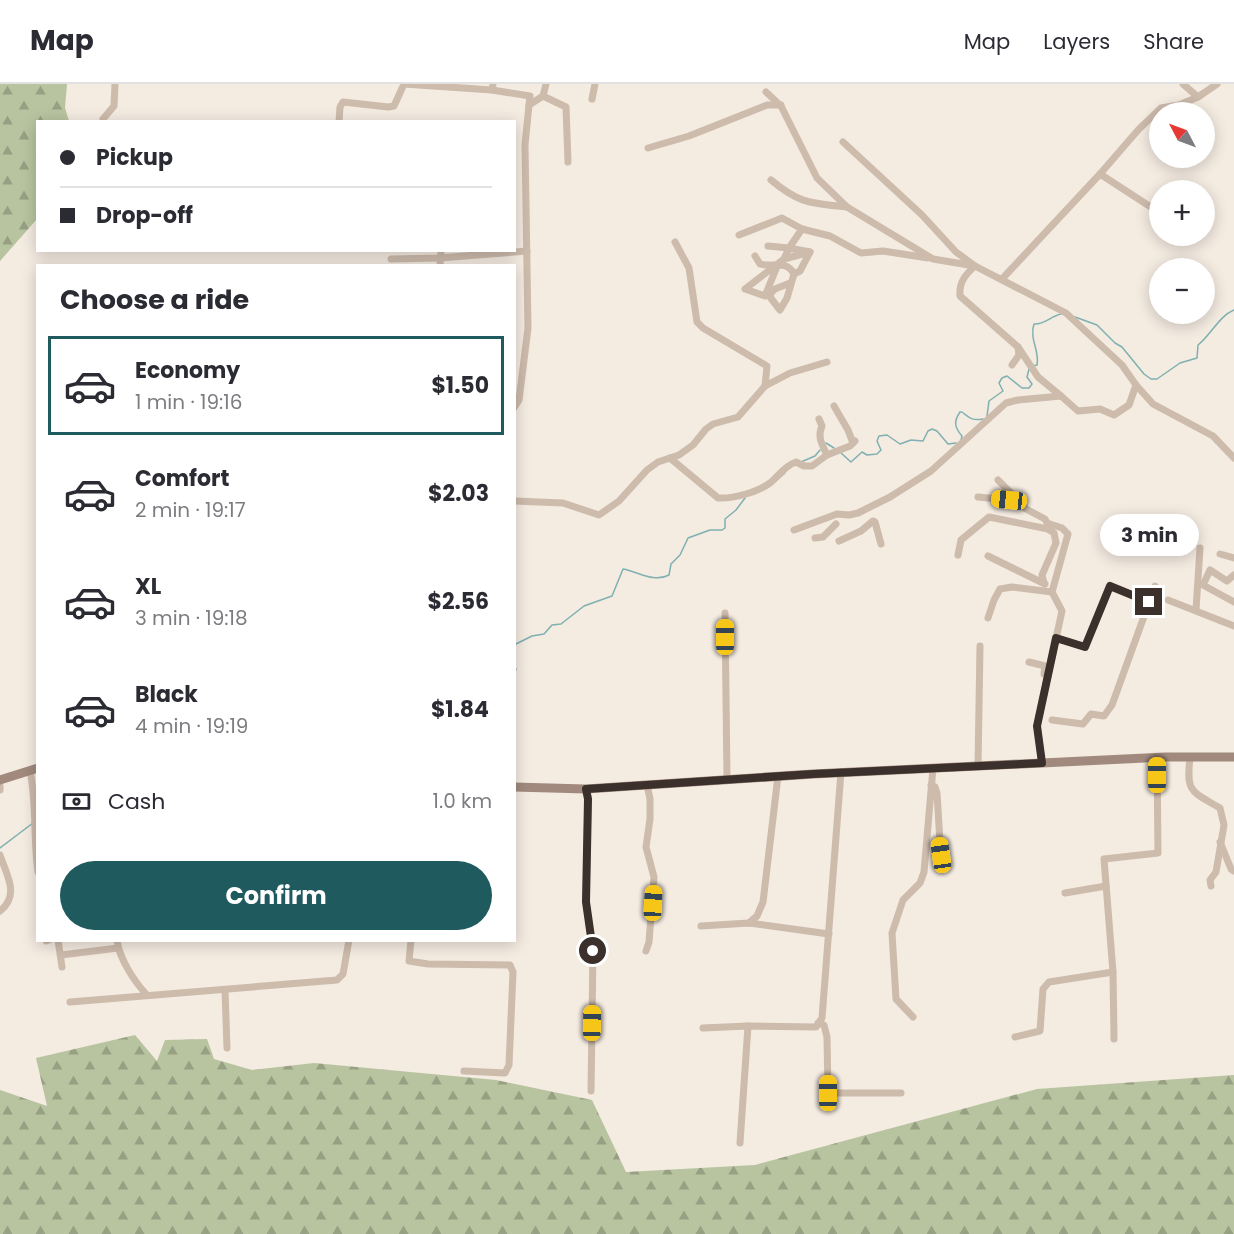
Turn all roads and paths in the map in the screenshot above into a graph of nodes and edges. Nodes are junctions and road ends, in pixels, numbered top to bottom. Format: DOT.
graph roads {
  1 [pos="116,84"];
  2 [pos="546,84"];
  3 [pos="595,84"];
  4 [pos="1183,84"];
  5 [pos="1216,84"];
  6 [pos="448,86"];
  7 [pos="493,87"];
  8 [pos="765,88"];
  9 [pos="543,96"];
  10 [pos="1198,97"];
  11 [pos="591,99"];
  12 [pos="1191,102"];
  13 [pos="529,105"];
  14 [pos="781,106"];
  15 [pos="103,119"];
  16 [pos="1149,119"];
  17 [pos="339,120"];
  18 [pos="843,142"];
  19 [pos="648,148"];
  20 [pos="568,162"];
  21 [pos="1100,174"];
  22 [pos="771,180"];
  23 [pos="1149,206"];
  24 [pos="847,207"];
  25 [pos="802,229"];
  26 [pos="739,235"];
  27 [pos="675,242"];
  28 [pos="768,246"];
  29 [pos="789,248"];
  30 [pos="526,251"];
  31 [pos="514,252"];
  32 [pos="516,252"];
  33 [pos="810,252"];
  34 [pos="754,255"];
  35 [pos="441,258"];
  36 [pos="392,259"];
  37 [pos="933,259"];
  38 [pos="781,261"];
  39 [pos="975,266"];
  40 [pos="794,273"];
  41 [pos="1002,279"];
  42 [pos="790,283"];
  43 [pos="1018,347"];
  44 [pos="827,362"];
  45 [pos="1012,365"];
  46 [pos="1136,385"];
  47 [pos="765,386"];
  48 [pos="1061,396"];
  49 [pos="516,405"];
  50 [pos="834,406"];
  51 [pos="819,419"];
  52 [pos="827,455"];
  53 [pos="670,458"];
  54 [pos="1234,458"];
  55 [pos="998,480"];
  56 [pos="978,497"];
  57 [pos="516,501"];
  58 [pos="1029,511"];
  59 [pos="836,524"];
  60 [pos="794,530"];
  61 [pos="815,538"];
  62 [pos="839,541"];
  63 [pos="881,544"];
  64 [pos="1200,548"];
  65 [pos="1220,554"];
  66 [pos="958,555"];
  67 [pos="988,556"];
  68 [pos="1234,558"];
  69 [pos="1234,575"];
  70 [pos="1044,583"];
  71 [pos="1155,586"];
  72 [pos="1053,590"];
  73 [pos="1168,600"];
  74 [pos="1149,602"];
  75 [pos="1234,602"];
  76 [pos="1196,610"];
  77 [pos="725,614"];
  78 [pos="988,618"];
  79 [pos="1234,626"];
  80 [pos="1056,638"];
  81 [pos="980,646"];
  82 [pos="1029,662"];
  83 [pos="1039,718"];
  84 [pos="1052,720"];
  85 [pos="1157,757"];
  86 [pos="1190,757"];
  87 [pos="1234,758"];
  88 [pos="1042,763"];
  89 [pos="978,766"];
  90 [pos="933,768"];
  91 [pos="34,770"];
  92 [pos="841,772"];
  93 [pos="778,776"];
  94 [pos="727,779"];
  95 [pos="0,780"];
  96 [pos="647,785"];
  97 [pos="931,785"];
  98 [pos="516,787"];
  99 [pos="586,789"];
  100 [pos="36,806"];
  101 [pos="36,806"];
  102 [pos="1220,842"];
  103 [pos="36,854"];
  104 [pos="0,855"];
  105 [pos="943,869"];
  106 [pos="1234,871"];
  107 [pos="1106,886"];
  108 [pos="1211,886"];
  109 [pos="1065,893"];
  110 [pos="0,911"];
  111 [pos="749,923"];
  112 [pos="701,926"];
  113 [pos="829,934"];
  114 [pos="58,942"];
  115 [pos="349,942"];
  116 [pos="411,942"];
  117 [pos="117,944"];
  118 [pos="646,951"];
  119 [pos="61,956"];
  120 [pos="62,967"];
  121 [pos="1113,972"];
  122 [pos="225,990"];
  123 [pos="146,994"];
  124 [pos="70,1002"];
  125 [pos="913,1017"];
  126 [pos="818,1023"];
  127 [pos="748,1026"];
  128 [pos="703,1029"];
  129 [pos="1015,1037"];
  130 [pos="1114,1039"];
  131 [pos="227,1048"];
  132 [pos="464,1071"];
  133 [pos="591,1091"];
  134 [pos="901,1092"];
  135 [pos="740,1143"];
  1 -- 15 [label="street"];
  2 -- 9 [label="street"];
  3 -- 11 [label="street"];
  4 -- 10 [label="street"];
  5 -- 10 [label="street"];
  6 -- 7 [label="street"];
  6 -- 17 [label="street"];
  7 -- 13 [label="street"];
  8 -- 14 [label="street"];
  9 -- 13 [label="street"];
  9 -- 20 [label="street"];
  10 -- 12 [label="street"];
  13 -- 30 [label="street"];
  14 -- 19 [label="street"];
  14 -- 24 [label="street"];
  16 -- 21 [label="street"];
  18 -- 39 [label="street"];
  21 -- 23 [label="street"];
  21 -- 41 [label="street"];
  22 -- 24 [label="street"];
  24 -- 37 [label="street"];
  25 -- 26 [label="street"];
  25 -- 29 [label="street"];
  25 -- 37 [label="street"];
  27 -- 47 [label="street"];
  28 -- 29 [label="street"];
  29 -- 33 [label="street"];
  29 -- 38 [label="street"];
  30 -- 32 [label="street"];
  30 -- 49 [label="street"];
  31 -- 35 [label="street"];
  33 -- 38 [label="street"];
  33 -- 40 [label="street"];
  34 -- 38 [label="street"];
  35 -- 36 [label="street"];
  37 -- 39 [label="street"];
  38 -- 38 [label="street"];
  38 -- 40 [label="street"];
  39 -- 41 [label="street"];
  39 -- 43 [label="street"];
  40 -- 42 [label="street"];
  41 -- 46 [label="street"];
  43 -- 45 [label="street"];
  43 -- 48 [label="street"];
  44 -- 47 [label="street"];
  46 -- 48 [label="street"];
  46 -- 54 [label="street"];
  47 -- 53 [label="street"];
  48 -- 60 [label="street"];
  50 -- 52 [label="street"];
  51 -- 52 [label="street"];
  52 -- 53 [label="street"];
  53 -- 57 [label="street"];
  55 -- 58 [label="street"];
  56 -- 58 [label="street"];
  58 -- 72 [label="street"];
  59 -- 61 [label="street"];
  62 -- 63 [label="street"];
  64 -- 76 [label="street"];
  65 -- 68 [label="street"];
  66 -- 70 [label="street"];
  67 -- 70 [label="street"];
  69 -- 75 [label="street"];
  70 -- 72 [label="street"];
  71 -- 74 [label="street"];
  72 -- 78 [label="street"];
  72 -- 80 [label="street"];
  73 -- 76 [label="street"];
  74 -- 80 [label="street"];
  74 -- 84 [label="street"];
  76 -- 79 [label="street"];
  77 -- 94 [label="street"];
  80 -- 83 [label="street"];
  81 -- 89 [label="street"];
  82 -- 83 [label="street"];
  83 -- 88 [label="street"];
  85 -- 86 [label="main road"];
  85 -- 88 [label="main road"];
  85 -- 107 [label="street"];
  86 -- 87 [label="main road"];
  86 -- 102 [label="street"];
  88 -- 89 [label="main road"];
  89 -- 90 [label="main road"];
  90 -- 92 [label="main road"];
  90 -- 97 [label="street"];
  91 -- 95 [label="main road"];
  91 -- 100 [label="street"];
  92 -- 93 [label="main road"];
  92 -- 113 [label="street"];
  93 -- 94 [label="main road"];
  93 -- 111 [label="street"];
  94 -- 96 [label="main road"];
  96 -- 99 [label="main road"];
  96 -- 118 [label="street"];
  97 -- 105 [label="street"];
  97 -- 125 [label="street"];
  98 -- 99 [label="main road"];
  99 -- 133 [label="street"];
  101 -- 103 [label="street"];
  102 -- 106 [label="street"];
  102 -- 108 [label="street"];
  104 -- 110 [label="street"];
  107 -- 109 [label="street"];
  107 -- 121 [label="street"];
  111 -- 112 [label="street"];
  111 -- 113 [label="street"];
  113 -- 126 [label="street"];
  114 -- 119 [label="street"];
  115 -- 122 [label="street"];
  116 -- 132 [label="street"];
  117 -- 119 [label="street"];
  117 -- 123 [label="street"];
  119 -- 120 [label="street"];
  121 -- 129 [label="street"];
  121 -- 130 [label="street"];
  122 -- 123 [label="street"];
  122 -- 131 [label="street"];
  123 -- 124 [label="street"];
  126 -- 127 [label="street"];
  126 -- 134 [label="street"];
  127 -- 128 [label="street"];
  127 -- 135 [label="street"];
}
